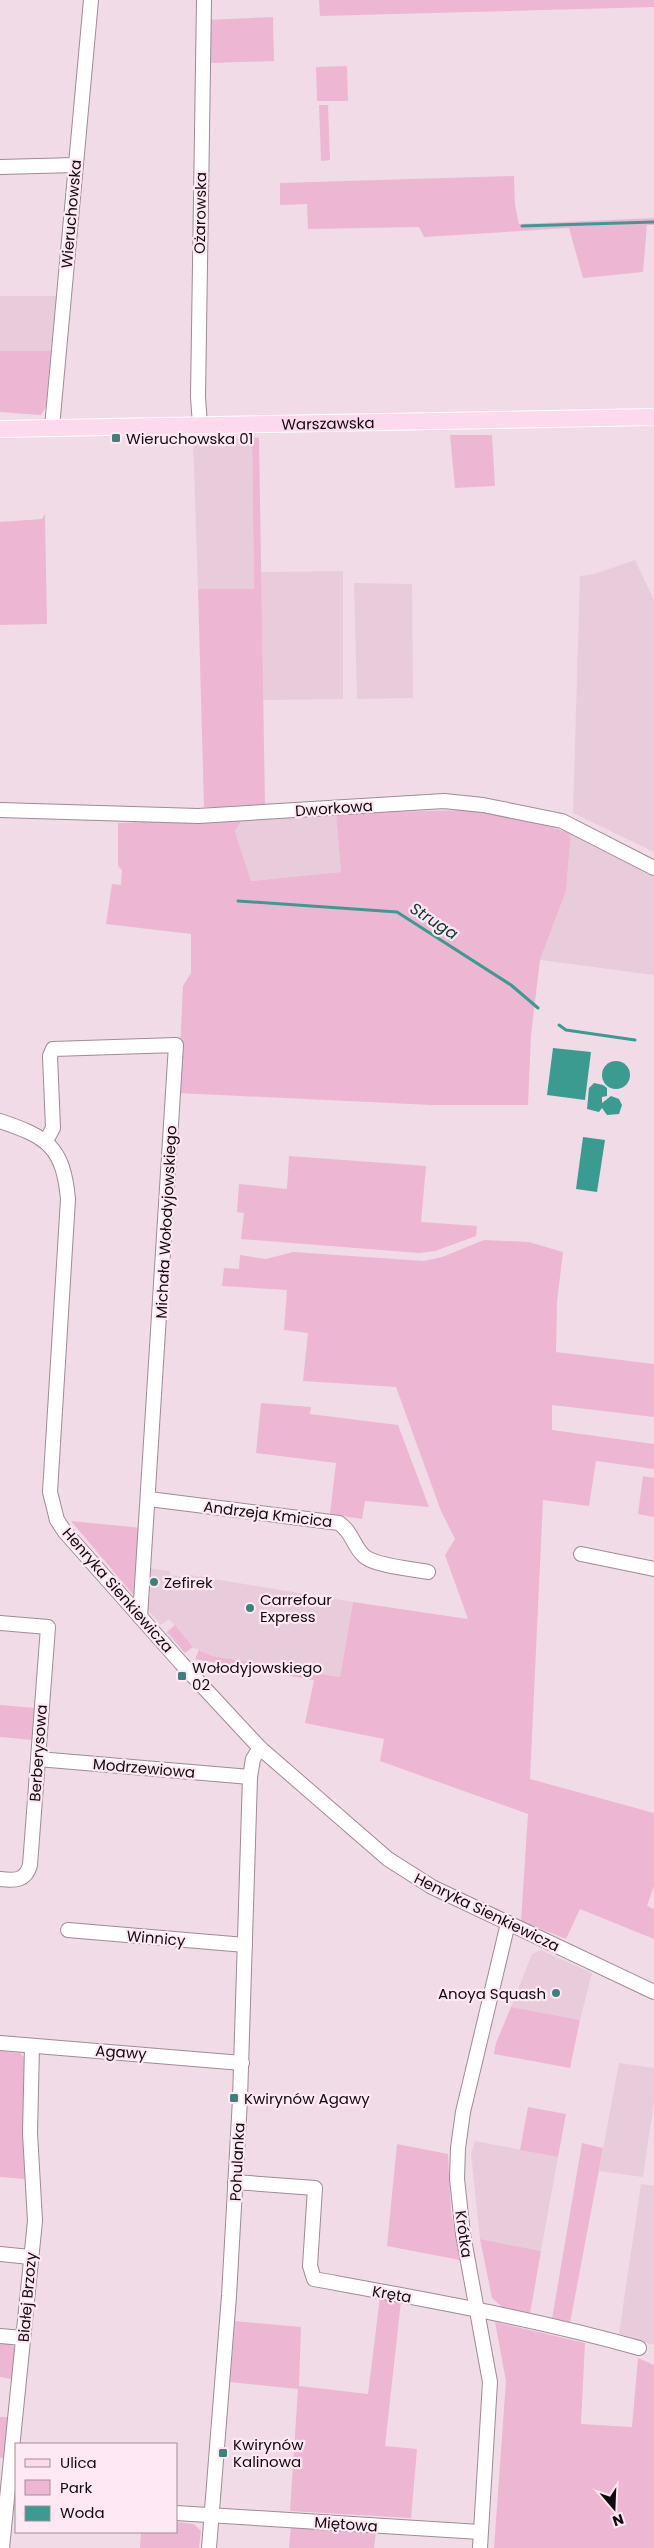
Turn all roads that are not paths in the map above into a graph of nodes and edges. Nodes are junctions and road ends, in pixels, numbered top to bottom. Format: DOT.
graph roads {
  1 [pos="91,0"];
  2 [pos="204,0"];
  3 [pos="75,165"];
  4 [pos="0,167"];
  5 [pos="654,417"];
  6 [pos="200,425"];
  7 [pos="52,427"];
  8 [pos="0,428"];
  9 [pos="0,810"];
  10 [pos="654,868"];
  11 [pos="0,1121"];
  12 [pos="46,1141"];
  13 [pos="149,1499"];
  14 [pos="581,1554"];
  15 [pos="654,1569"];
  16 [pos="428,1572"];
  17 [pos="140,1617"];
  18 [pos="0,1622"];
  19 [pos="260,1748"];
  20 [pos="38,1759"];
  21 [pos="250,1777"];
  22 [pos="0,1879"];
  23 [pos="508,1923"];
  24 [pos="68,1930"];
  25 [pos="245,1945"];
  26 [pos="654,1992"];
  27 [pos="0,2043"];
  28 [pos="32,2046"];
  29 [pos="242,2063"];
  30 [pos="235,2182"];
  31 [pos="0,2254"];
  32 [pos="30,2257"];
  33 [pos="476,2309"];
  34 [pos="0,2336"];
  35 [pos="23,2338"];
  36 [pos="639,2348"];
  37 [pos="8,2501"];
  38 [pos="178,2513"];
  39 [pos="212,2515"];
  40 [pos="480,2532"];
  41 [pos="2,2548"];
  42 [pos="209,2548"];
  43 [pos="480,2548"];
  1 -- 3 [label="street, Wieruchowska"];
  2 -- 6 [label="street, Ożarowska"];
  3 -- 4 [label="street"];
  3 -- 7 [label="street, Wieruchowska"];
  5 -- 6 [label="main road, Warszawska"];
  6 -- 7 [label="main road, Warszawska"];
  7 -- 8 [label="main road, Warszawska"];
  9 -- 10 [label="street, Dworkowa"];
  11 -- 12 [label="street"];
  12 -- 13 [label="street, Michała Wołodyjowskiego"];
  12 -- 17 [label="street, Henryka Sienkiewicza"];
  13 -- 16 [label="street, Andrzeja Kmicica"];
  13 -- 17 [label="street, Michała Wołodyjowskiego"];
  14 -- 15 [label="street"];
  17 -- 19 [label="street, Henryka Sienkiewicza"];
  18 -- 20 [label="street, Berberysowa"];
  19 -- 21 [label="street, Pohulanka"];
  19 -- 23 [label="street, Henryka Sienkiewicza"];
  20 -- 21 [label="street, Modrzewiowa"];
  20 -- 22 [label="street, Berberysowa"];
  21 -- 25 [label="street, Pohulanka"];
  23 -- 26 [label="street, Henryka Sienkiewicza"];
  23 -- 33 [label="street, Krótka"];
  24 -- 25 [label="street, Winnicy"];
  25 -- 29 [label="street, Pohulanka"];
  27 -- 28 [label="street, Agawy"];
  28 -- 29 [label="street, Agawy"];
  28 -- 32 [label="street, Białej Brzozy"];
  29 -- 30 [label="street, Pohulanka"];
  30 -- 33 [label="street, Kręta"];
  30 -- 39 [label="street, Pohulanka"];
  31 -- 32 [label="street"];
  32 -- 35 [label="street, Białej Brzozy"];
  33 -- 36 [label="street, Kręta"];
  33 -- 40 [label="street, Krótka"];
  34 -- 35 [label="street"];
  35 -- 37 [label="street, Białej Brzozy"];
  37 -- 41 [label="street, Białej Brzozy"];
  38 -- 39 [label="street, Miętowa"];
  39 -- 40 [label="street, Miętowa"];
  39 -- 42 [label="street, Pohulanka"];
  40 -- 43 [label="street, Krótka"];
}
